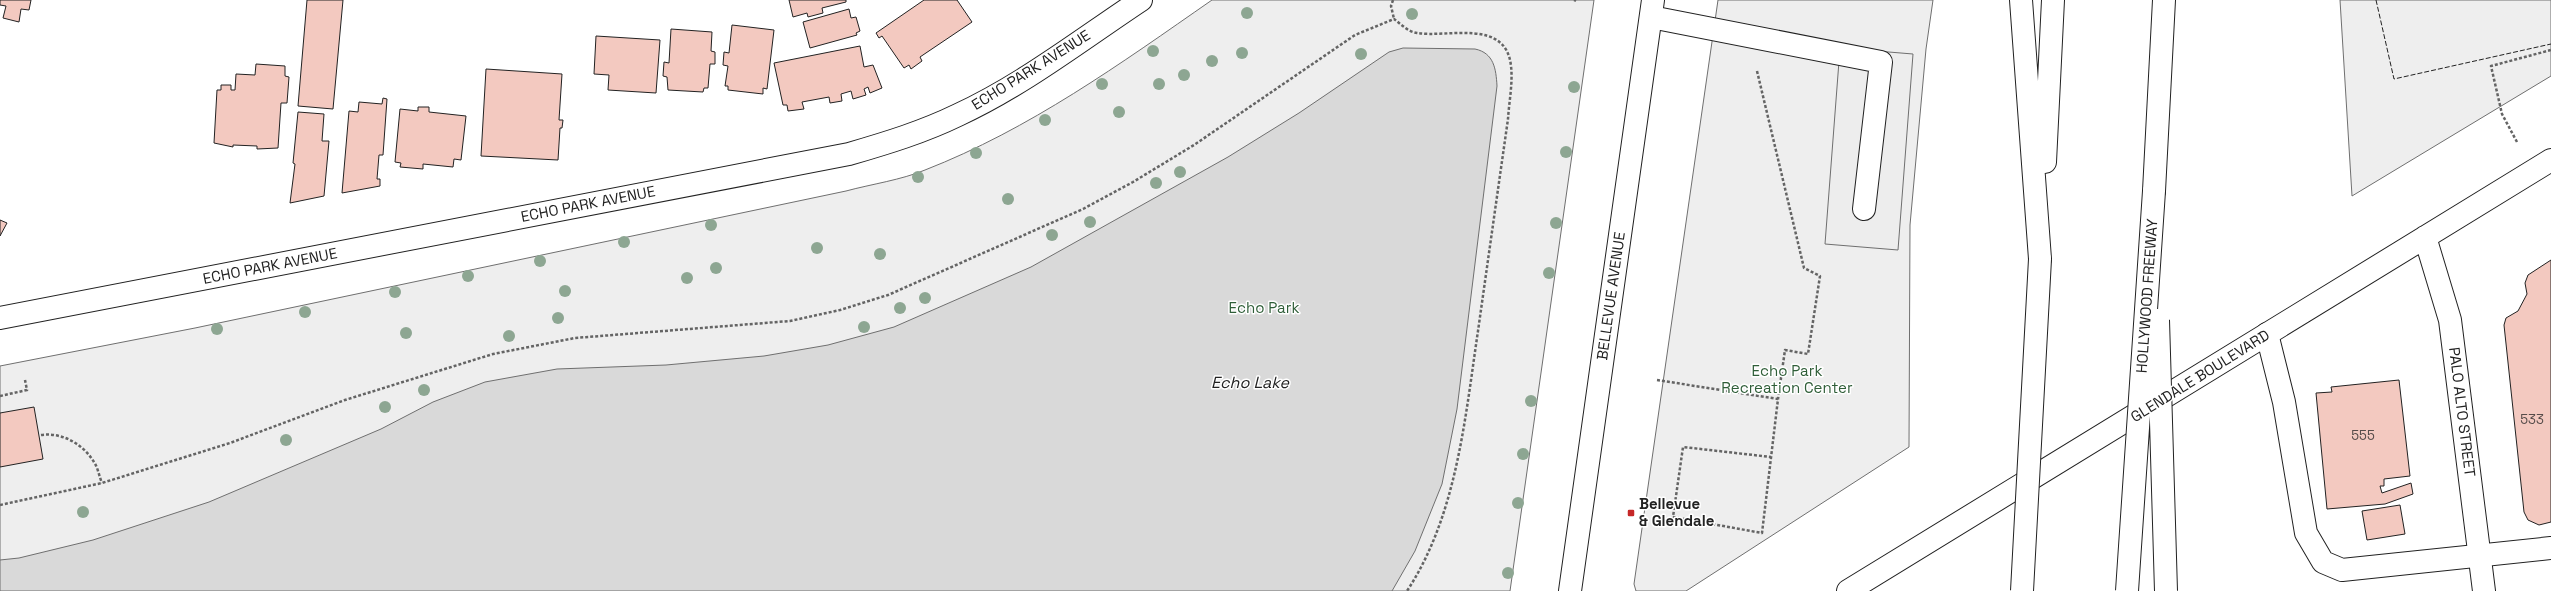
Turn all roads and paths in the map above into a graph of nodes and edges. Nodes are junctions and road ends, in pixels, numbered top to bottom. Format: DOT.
graph roads {
  1 [pos="1141,0"];
  2 [pos="1393,0"];
  3 [pos="2021,0"];
  4 [pos="2053,0"];
  5 [pos="2164,0"];
  6 [pos="1652,8"];
  7 [pos="1394,19"];
  8 [pos="1749,35"];
  9 [pos="2551,50"];
  10 [pos="2542,165"];
  11 [pos="2154,191"];
  12 [pos="1864,209"];
  13 [pos="2425,237"];
  14 [pos="2040,259"];
  15 [pos="0,318"];
  16 [pos="2267,334"];
  17 [pos="25,380"];
  18 [pos="1657,380"];
  19 [pos="0,396"];
  20 [pos="1778,399"];
  21 [pos="41,435"];
  22 [pos="1771,457"];
  23 [pos="102,483"];
  24 [pos="0,505"];
  25 [pos="2551,548"];
  26 [pos="2480,555"];
  27 [pos="1407,591"];
  28 [pos="1570,591"];
  29 [pos="1848,591"];
  30 [pos="2022,591"];
  31 [pos="2127,591"];
  32 [pos="2166,591"];
  33 [pos="2484,591"];
  1 -- 15 [label="main road, ECHO PARK AVENUE"];
  2 -- 7 [label="path"];
  3 -- 14 [label="main road"];
  4 -- 14 [label="main road"];
  5 -- 11 [label="main road, HOLLYWOOD FREEWAY"];
  6 -- 8 [label="main road"];
  6 -- 28 [label="main road, BELLEVUE AVENUE"];
  7 -- 23 [label="path"];
  7 -- 27 [label="path"];
  8 -- 12 [label="main road"];
  8 -- 20 [label="path"];
  9 -- 10 [label="path"];
  10 -- 13 [label="main road, GLENDALE BOULEVARD"];
  11 -- 31 [label="main road, HOLLYWOOD FREEWAY, bridge"];
  11 -- 32 [label="main road, bridge"];
  13 -- 16 [label="main road, GLENDALE BOULEVARD"];
  13 -- 26 [label="main road, PALO ALTO STREET"];
  14 -- 30 [label="main road, bridge"];
  16 -- 26 [label="main road"];
  16 -- 29 [label="main road, GLENDALE BOULEVARD"];
  17 -- 19 [label="path"];
  18 -- 20 [label="path"];
  20 -- 22 [label="path"];
  21 -- 23 [label="path"];
  22 -- 22 [label="path"];
  23 -- 24 [label="path"];
  25 -- 26 [label="main road"];
  26 -- 33 [label="main road, PALO ALTO STREET"];
}
